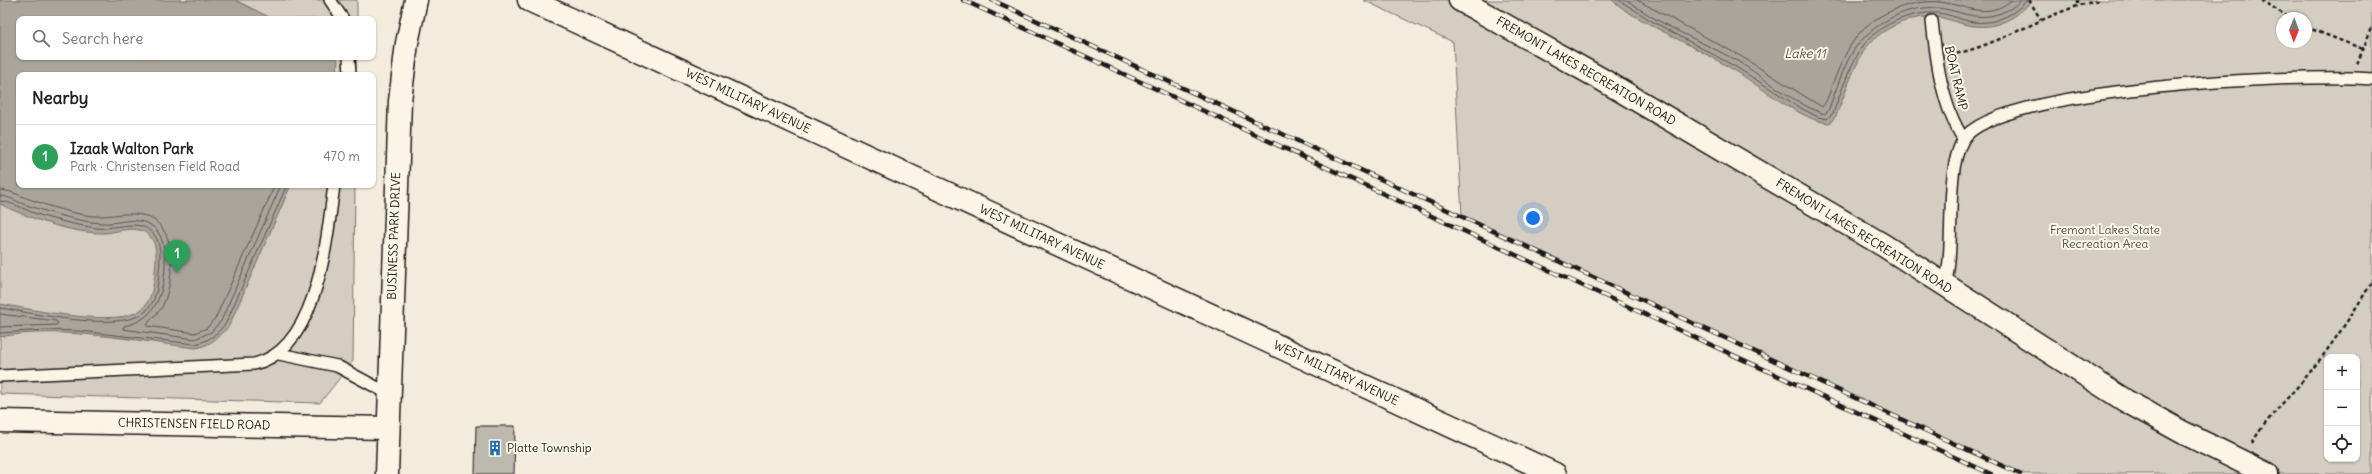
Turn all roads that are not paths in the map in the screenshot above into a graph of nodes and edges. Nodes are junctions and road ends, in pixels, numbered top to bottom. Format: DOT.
graph roads {
  1 [pos="330,0"];
  2 [pos="416,0"];
  3 [pos="529,0"];
  4 [pos="1460,0"];
  5 [pos="341,16"];
  6 [pos="1932,21"];
  7 [pos="349,60"];
  8 [pos="350,72"];
  9 [pos="2372,79"];
  10 [pos="1963,138"];
  11 [pos="334,188"];
  12 [pos="1945,286"];
  13 [pos="279,354"];
  14 [pos="0,376"];
  15 [pos="389,394"];
  16 [pos="0,421"];
  17 [pos="388,428"];
  18 [pos="387,474"];
  19 [pos="1555,474"];
  20 [pos="2267,474"];
  1 -- 5 [label="lane"];
  2 -- 15 [label="street, BUSINESS PARK DRIVE"];
  3 -- 19 [label="street, WEST MILITARY AVENUE"];
  4 -- 12 [label="street, FREMONT LAKES RECREATION ROAD"];
  6 -- 10 [label="lane, BOAT RAMP"];
  7 -- 8 [label="lane"];
  9 -- 10 [label="lane"];
  10 -- 12 [label="lane"];
  11 -- 13 [label="lane"];
  12 -- 20 [label="street, FREMONT LAKES RECREATION ROAD"];
  13 -- 14 [label="lane"];
  13 -- 15 [label="lane"];
  15 -- 17 [label="street, BUSINESS PARK DRIVE"];
  16 -- 17 [label="street, CHRISTENSEN FIELD ROAD"];
  17 -- 18 [label="street, BUSINESS PARK DRIVE"];
}
